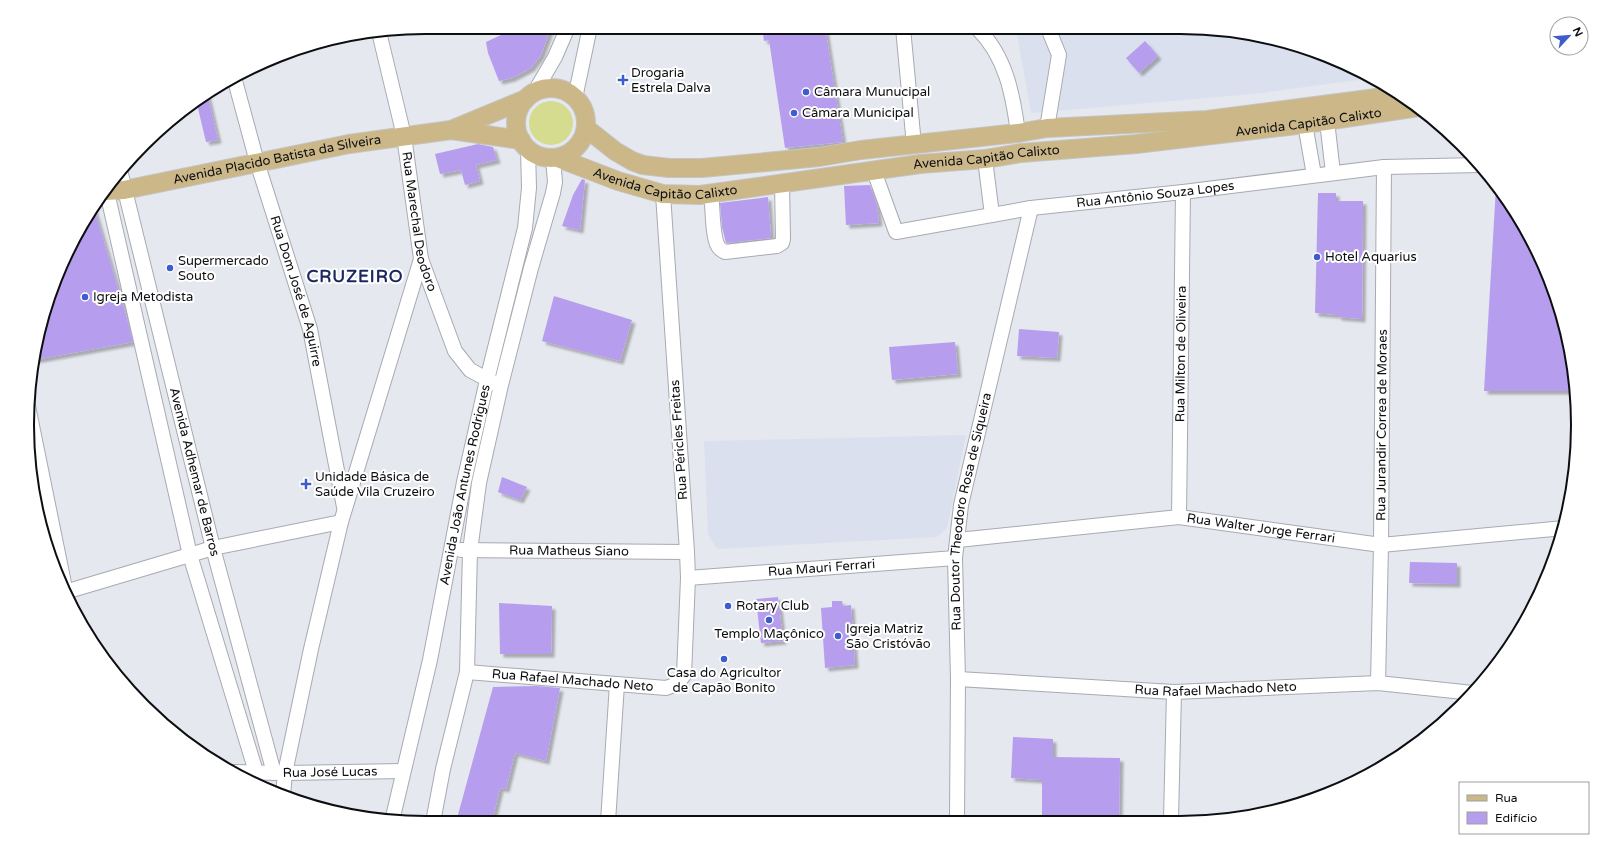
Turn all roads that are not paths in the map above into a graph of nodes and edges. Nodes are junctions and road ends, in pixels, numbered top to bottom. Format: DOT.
graph roads {
  1 [pos="565,34"];
  2 [pos="589,34"];
  3 [pos="904,34"];
  4 [pos="984,34"];
  5 [pos="1050,34"];
  6 [pos="380,37"];
  7 [pos="236,83"];
  8 [pos="530,96"];
  9 [pos="1391,96"];
  10 [pos="575,98"];
  11 [pos="1409,109"];
  12 [pos="1327,121"];
  13 [pos="1305,124"];
  14 [pos="586,128"];
  15 [pos="1047,128"];
  16 [pos="451,130"];
  17 [pos="1018,133"];
  18 [pos="404,136"];
  19 [pos="524,145"];
  20 [pos="914,145"];
  21 [pos="556,158"];
  22 [pos="985,159"];
  23 [pos="257,162"];
  24 [pos="1472,165"];
  25 [pos="1384,167"];
  26 [pos="874,171"];
  27 [pos="1333,173"];
  28 [pos="1314,175"];
  29 [pos="782,183"];
  30 [pos="113,189"];
  31 [pos="1183,192"];
  32 [pos="111,193"];
  33 [pos="111,193"];
  34 [pos="711,193"];
  35 [pos="663,194"];
  36 [pos="1030,208"];
  37 [pos="992,215"];
  38 [pos="421,260"];
  39 [pos="487,380"];
  40 [pos="500,385"];
  41 [pos="173,386"];
  42 [pos="152,389"];
  43 [pos="34,438"];
  44 [pos="343,516"];
  45 [pos="1179,517"];
  46 [pos="1557,529"];
  47 [pos="958,540"];
  48 [pos="1381,544"];
  49 [pos="214,548"];
  50 [pos="451,549"];
  51 [pos="470,551"];
  52 [pos="687,552"];
  53 [pos="190,555"];
  54 [pos="955,558"];
  55 [pos="60,565"];
  56 [pos="688,578"];
  57 [pos="71,591"];
  58 [pos="467,672"];
  59 [pos="958,678"];
  60 [pos="1378,683"];
  61 [pos="617,684"];
  62 [pos="677,684"];
  63 [pos="1174,692"];
  64 [pos="1465,692"];
  65 [pos="403,771"];
  66 [pos="244,772"];
  67 [pos="256,772"];
  68 [pos="280,773"];
  69 [pos="282,789"];
  70 [pos="393,815"];
  71 [pos="433,816"];
  72 [pos="608,816"];
  73 [pos="956,816"];
  74 [pos="1171,816"];
  1 -- 8 [label="street"];
  2 -- 10 [label="street"];
  3 -- 20 [label="street"];
  4 -- 17 [label="street"];
  5 -- 15 [label="street"];
  6 -- 18 [label="street, Rua Marechal Deodoro"];
  7 -- 23 [label="street, Rua Dom José de Aguirre"];
  8 -- 10 [label="main road"];
  8 -- 16 [label="main road, Avenida Placido Batista da Silveira"];
  8 -- 19 [label="main road"];
  9 -- 15 [label="main road, Avenida Capitão Calixto"];
  10 -- 14 [label="main road"];
  11 -- 12 [label="main road, Avenida Capitão Calixto"];
  12 -- 13 [label="main road, Avenida Capitão Calixto"];
  12 -- 27 [label="street"];
  13 -- 22 [label="main road, Avenida Capitão Calixto"];
  13 -- 28 [label="street"];
  14 -- 20 [label="main road, Avenida Capitão Calixto"];
  14 -- 21 [label="main road"];
  15 -- 17 [label="main road, Avenida Capitão Calixto"];
  16 -- 18 [label="main road, Avenida Placido Batista da Silveira"];
  16 -- 19 [label="main road, Avenida Placido Batista da Silveira"];
  17 -- 20 [label="main road, Avenida Capitão Calixto"];
  18 -- 23 [label="main road, Avenida Placido Batista da Silveira"];
  18 -- 38 [label="street, Rua Marechal Deodoro"];
  19 -- 21 [label="main road"];
  19 -- 39 [label="street, Avenida João Antunes Rodrigues"];
  21 -- 35 [label="main road, Avenida Capitão Calixto"];
  21 -- 40 [label="street, Avenida João Antunes Rodrigues"];
  22 -- 26 [label="main road, Avenida Capitão Calixto"];
  22 -- 37 [label="street"];
  23 -- 30 [label="main road, Avenida Placido Batista da Silveira"];
  23 -- 44 [label="street, Rua Dom José de Aguirre"];
  24 -- 25 [label="street, Rua Antônio Souza Lopes"];
  25 -- 27 [label="street, Rua Antônio Souza Lopes"];
  25 -- 48 [label="street, Rua Jurandir Correa de Moraes"];
  26 -- 29 [label="main road, Avenida Capitão Calixto"];
  26 -- 37 [label="street, Rua Antônio Souza Lopes"];
  27 -- 28 [label="street, Rua Antônio Souza Lopes"];
  28 -- 31 [label="street, Rua Antônio Souza Lopes"];
  29 -- 34 [label="main road, Avenida Capitão Calixto"];
  29 -- 34 [label="street"];
  31 -- 36 [label="street, Rua Antônio Souza Lopes"];
  31 -- 45 [label="street, Rua Milton de Oliveira"];
  32 -- 41 [label="street, Avenida Adhemar de Barros"];
  33 -- 42 [label="street, Avenida Adhemar de Barros"];
  34 -- 35 [label="main road, Avenida Capitão Calixto"];
  35 -- 52 [label="street, Rua Péricles Freitas"];
  36 -- 37 [label="street, Rua Antônio Souza Lopes"];
  36 -- 47 [label="street, Rua Doutor Theodoro Rosa de Siqueira"];
  38 -- 39 [label="street, Rua Marechal Deodoro"];
  38 -- 44 [label="street, Avenida Adhemar de Barros"];
  39 -- 40 [label="street, Rua Marechal Deodoro"];
  39 -- 50 [label="street, Avenida João Antunes Rodrigues"];
  40 -- 51 [label="street, Avenida João Antunes Rodrigues"];
  41 -- 42 [label="street"];
  41 -- 49 [label="street, Avenida Adhemar de Barros"];
  42 -- 53 [label="street, Avenida Adhemar de Barros"];
  43 -- 55 [label="street"];
  44 -- 49 [label="street"];
  44 -- 68 [label="street, Avenida Adhemar de Barros"];
  45 -- 47 [label="street, Rua Walter Jorge Ferrari"];
  45 -- 48 [label="street, Rua Walter Jorge Ferrari"];
  46 -- 48 [label="street, Rua Walter Jorge Ferrari"];
  47 -- 54 [label="street, Rua Doutor Theodoro Rosa de Siqueira"];
  48 -- 60 [label="street, Rua Jurandir Correa de Moraes"];
  49 -- 53 [label="street"];
  49 -- 68 [label="street, Avenida Adhemar de Barros"];
  50 -- 51 [label="street, Rua Matheus Siano"];
  50 -- 65 [label="street, Avenida João Antunes Rodrigues"];
  51 -- 52 [label="street, Rua Matheus Siano"];
  51 -- 58 [label="street, Avenida João Antunes Rodrigues"];
  52 -- 56 [label="street, Rua Péricles Freitas"];
  53 -- 57 [label="street"];
  53 -- 67 [label="street, Avenida Adhemar de Barros"];
  54 -- 56 [label="street, Rua Mauri Ferrari"];
  54 -- 59 [label="street, Rua Doutor Theodoro Rosa de Siqueira"];
  56 -- 62 [label="street, Rua Péricles Freitas"];
  58 -- 61 [label="street, Rua Rafael Machado Neto"];
  58 -- 71 [label="street, Avenida João Antunes Rodrigues"];
  59 -- 63 [label="street, Rua Rafael Machado Neto"];
  59 -- 73 [label="street, Rua Doutor Theodoro Rosa de Siqueira"];
  60 -- 63 [label="street, Rua Rafael Machado Neto"];
  60 -- 64 [label="street, Rua Rafael Machado Neto"];
  61 -- 62 [label="street, Rua Rafael Machado Neto"];
  61 -- 72 [label="street"];
  63 -- 74 [label="street"];
  65 -- 68 [label="street, Rua José Lucas"];
  65 -- 70 [label="street, Avenida João Antunes Rodrigues"];
  66 -- 67 [label="street, Rua José Lucas"];
  67 -- 68 [label="street, Rua José Lucas"];
  68 -- 69 [label="street, Avenida Adhemar de Barros"];
}
